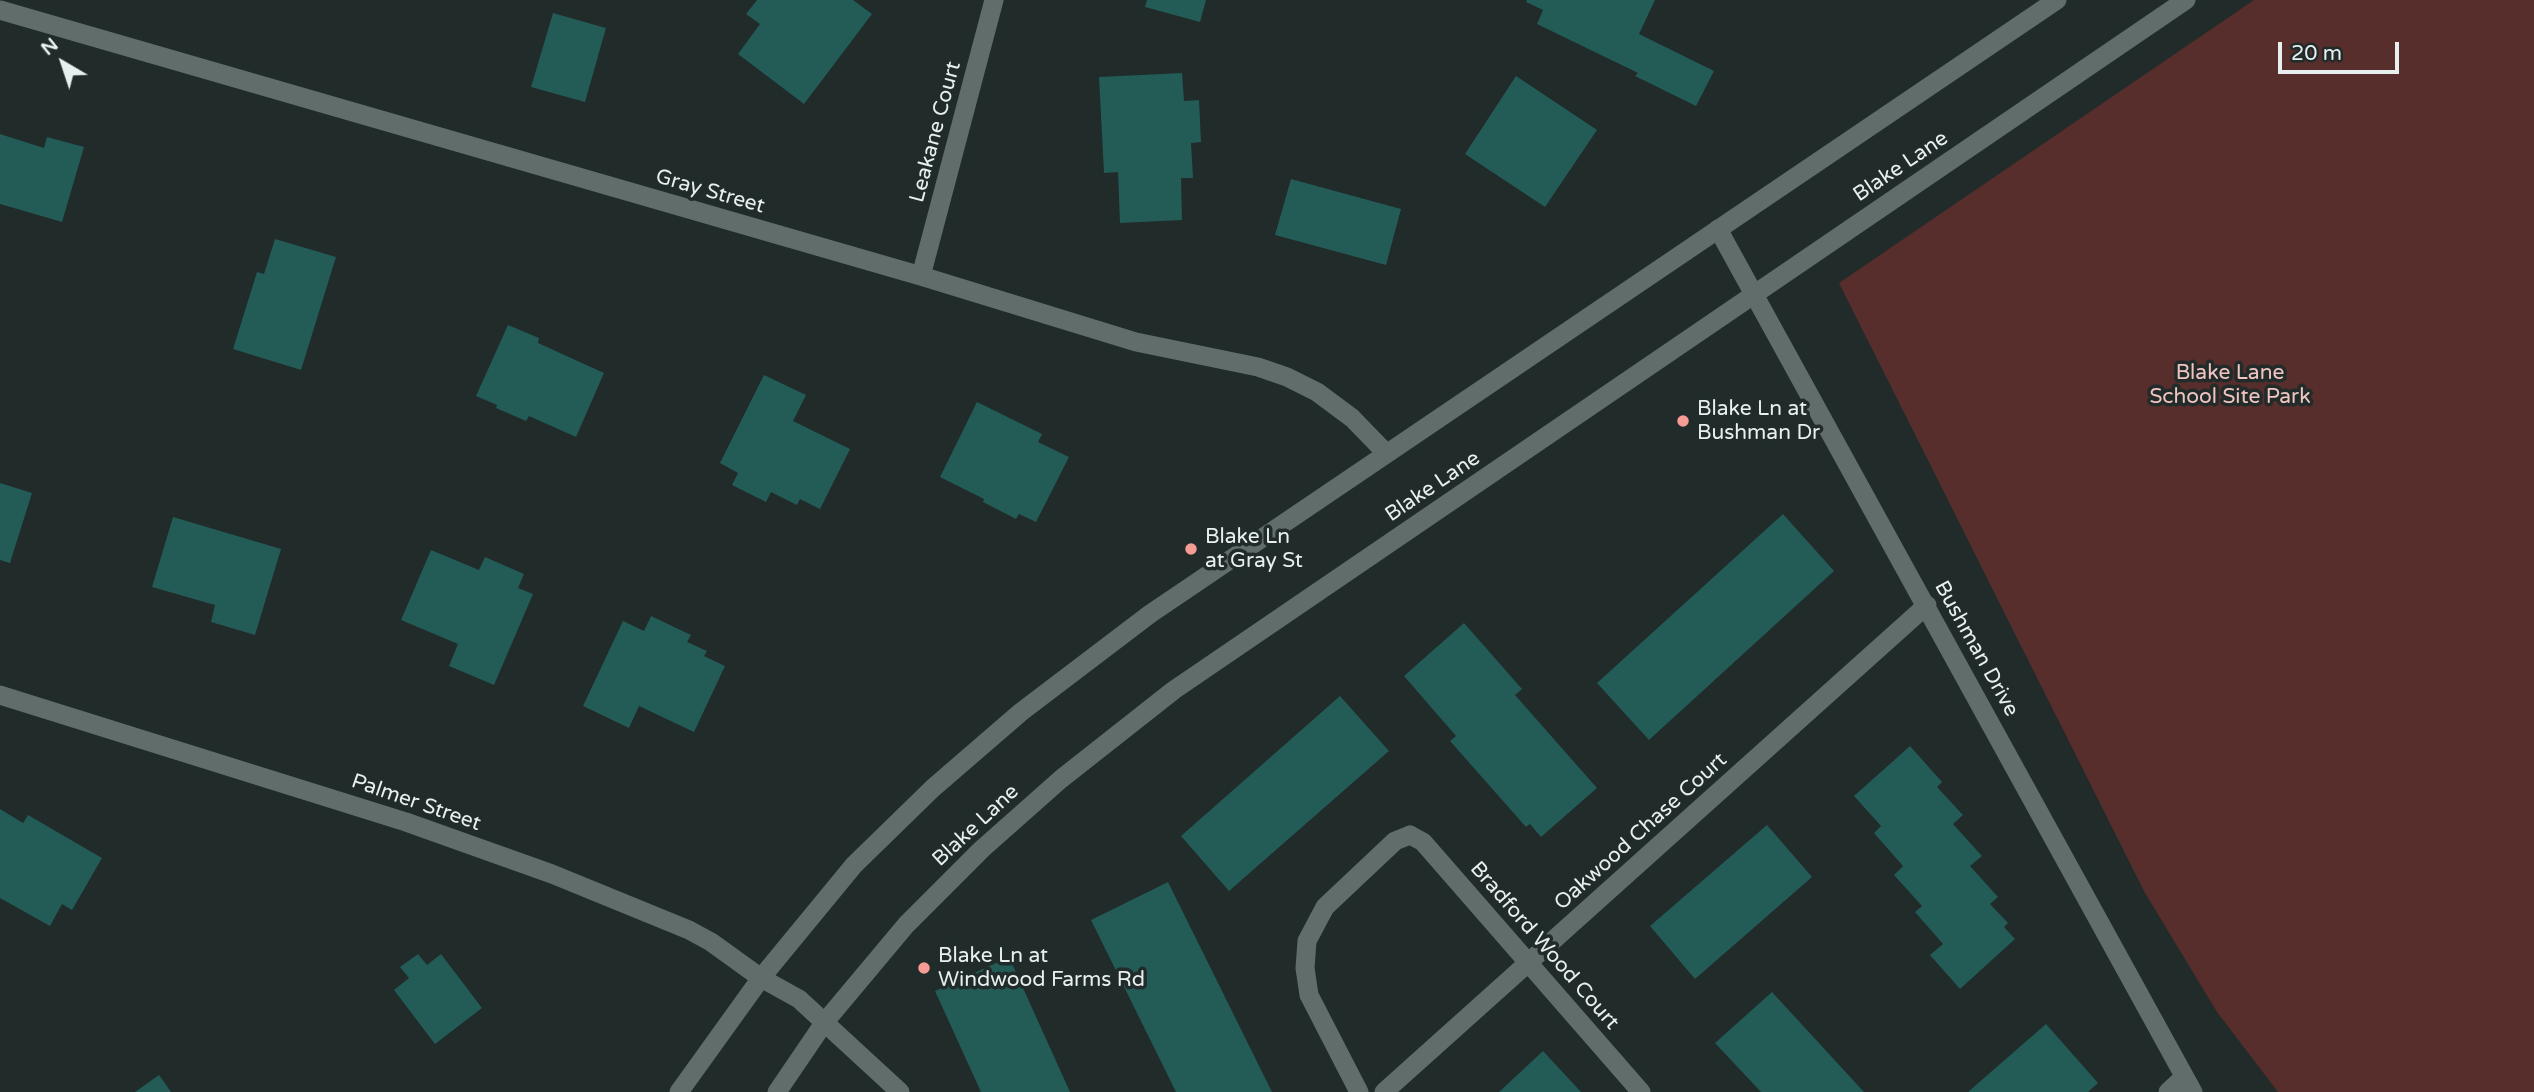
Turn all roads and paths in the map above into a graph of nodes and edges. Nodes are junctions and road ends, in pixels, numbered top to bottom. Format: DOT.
graph roads {
  1 [pos="994,0"];
  2 [pos="2057,0"];
  3 [pos="2186,0"];
  4 [pos="0,10"];
  5 [pos="1718,229"];
  6 [pos="921,276"];
  7 [pos="1755,294"];
  8 [pos="1386,453"];
  9 [pos="1927,605"];
  10 [pos="0,695"];
  11 [pos="1529,963"];
  12 [pos="761,978"];
  13 [pos="824,1023"];
  14 [pos="2188,1085"];
  15 [pos="679,1092"];
  16 [pos="777,1092"];
  17 [pos="900,1092"];
  18 [pos="1359,1092"];
  19 [pos="1384,1092"];
  20 [pos="1641,1092"];
  21 [pos="2168,1092"];
  1 -- 6 [label="street, Leakane Court"];
  2 -- 5 [label="street"];
  3 -- 7 [label="street, Blake Lane"];
  4 -- 6 [label="street, Gray Street"];
  5 -- 7 [label="street, Bushman Drive"];
  5 -- 8 [label="street"];
  6 -- 8 [label="street, Gray Street"];
  7 -- 9 [label="street, Bushman Drive"];
  7 -- 13 [label="street, Blake Lane"];
  8 -- 12 [label="street"];
  9 -- 11 [label="street, Oakwood Chase Court"];
  9 -- 14 [label="street, Bushman Drive"];
  10 -- 12 [label="street, Palmer Street"];
  11 -- 18 [label="street, Bradford Wood Court"];
  11 -- 19 [label="street, Oakwood Chase Court"];
  11 -- 20 [label="street, Bradford Wood Court"];
  12 -- 13 [label="street, Palmer Street"];
  12 -- 15 [label="street"];
  13 -- 16 [label="street, Blake Lane"];
  13 -- 17 [label="street, Palmer Street"];
  14 -- 21 [label="street"];
}
